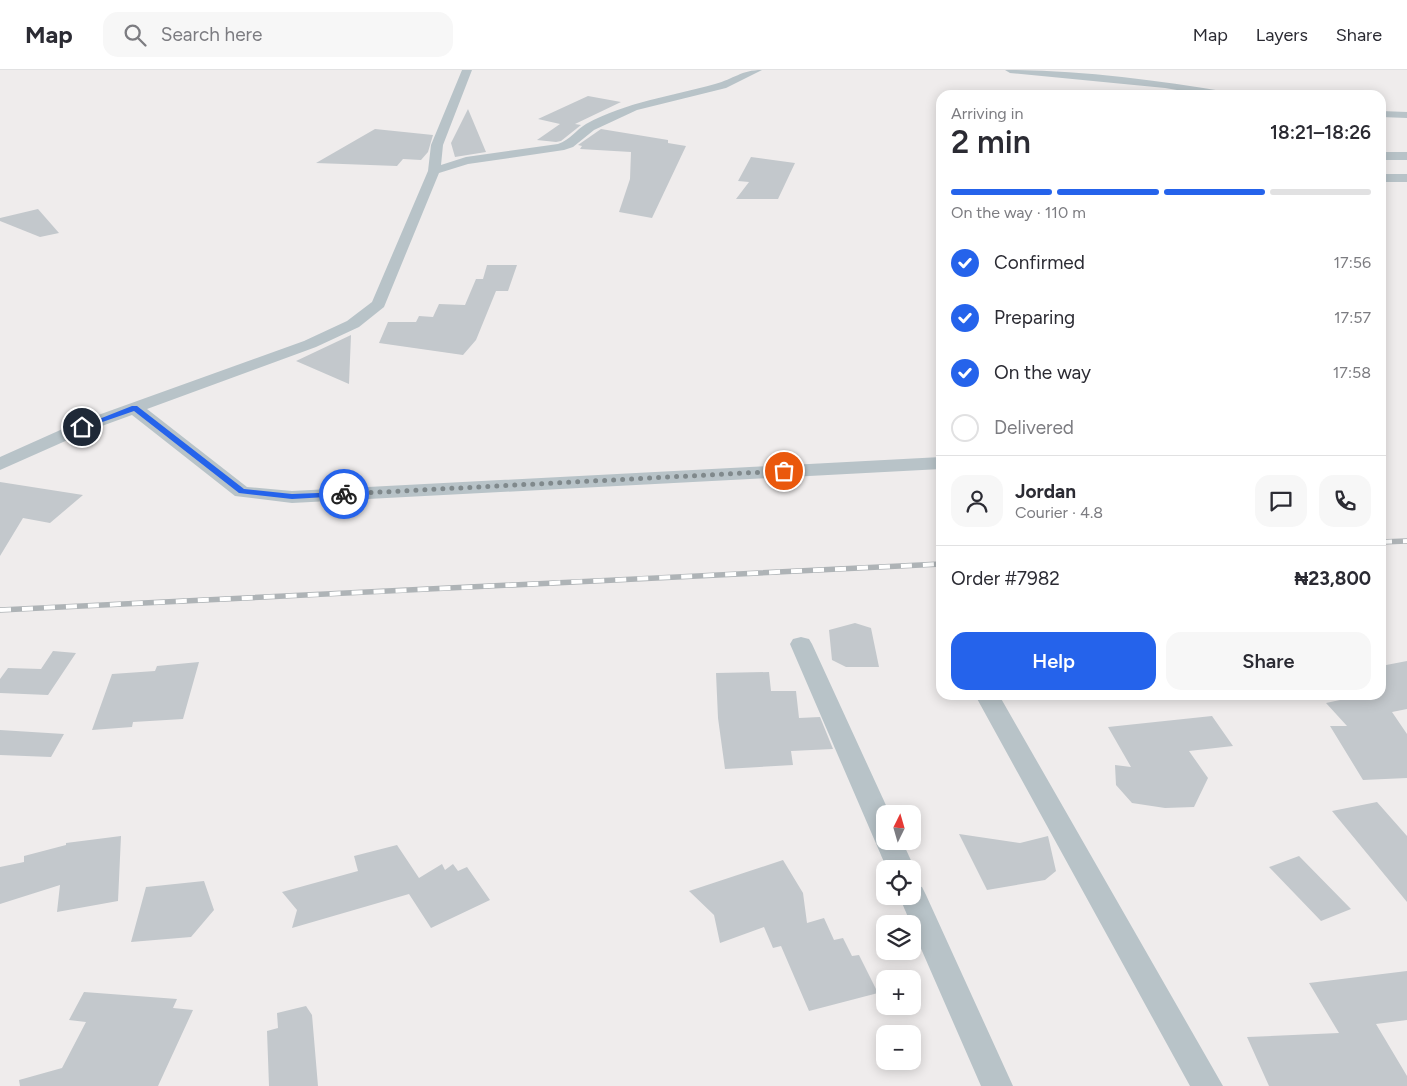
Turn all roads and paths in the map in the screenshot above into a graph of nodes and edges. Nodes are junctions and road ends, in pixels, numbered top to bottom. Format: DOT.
graph roads {
  1 [pos="466,70"];
  2 [pos="757,70"];
  3 [pos="1010,70"];
  4 [pos="1197,90"];
  5 [pos="1386,114"];
  6 [pos="1407,115"];
  7 [pos="1386,156"];
  8 [pos="1407,156"];
  9 [pos="434,171"];
  10 [pos="1386,178"];
  11 [pos="1407,178"];
  12 [pos="134,408"];
  13 [pos="936,463"];
  14 [pos="0,464"];
  15 [pos="801,644"];
  16 [pos="990,700"];
  17 [pos="876,813"];
  18 [pos="917,905"];
  19 [pos="998,1086"];
  20 [pos="1207,1086"];
  1 -- 9 [label="street"];
  2 -- 9 [label="street"];
  3 -- 4 [label="street"];
  5 -- 6 [label="street"];
  7 -- 8 [label="street"];
  9 -- 12 [label="street"];
  10 -- 11 [label="street"];
  12 -- 13 [label="street"];
  12 -- 14 [label="street"];
  15 -- 17 [label="street"];
  16 -- 20 [label="street"];
  18 -- 19 [label="street"];
}
